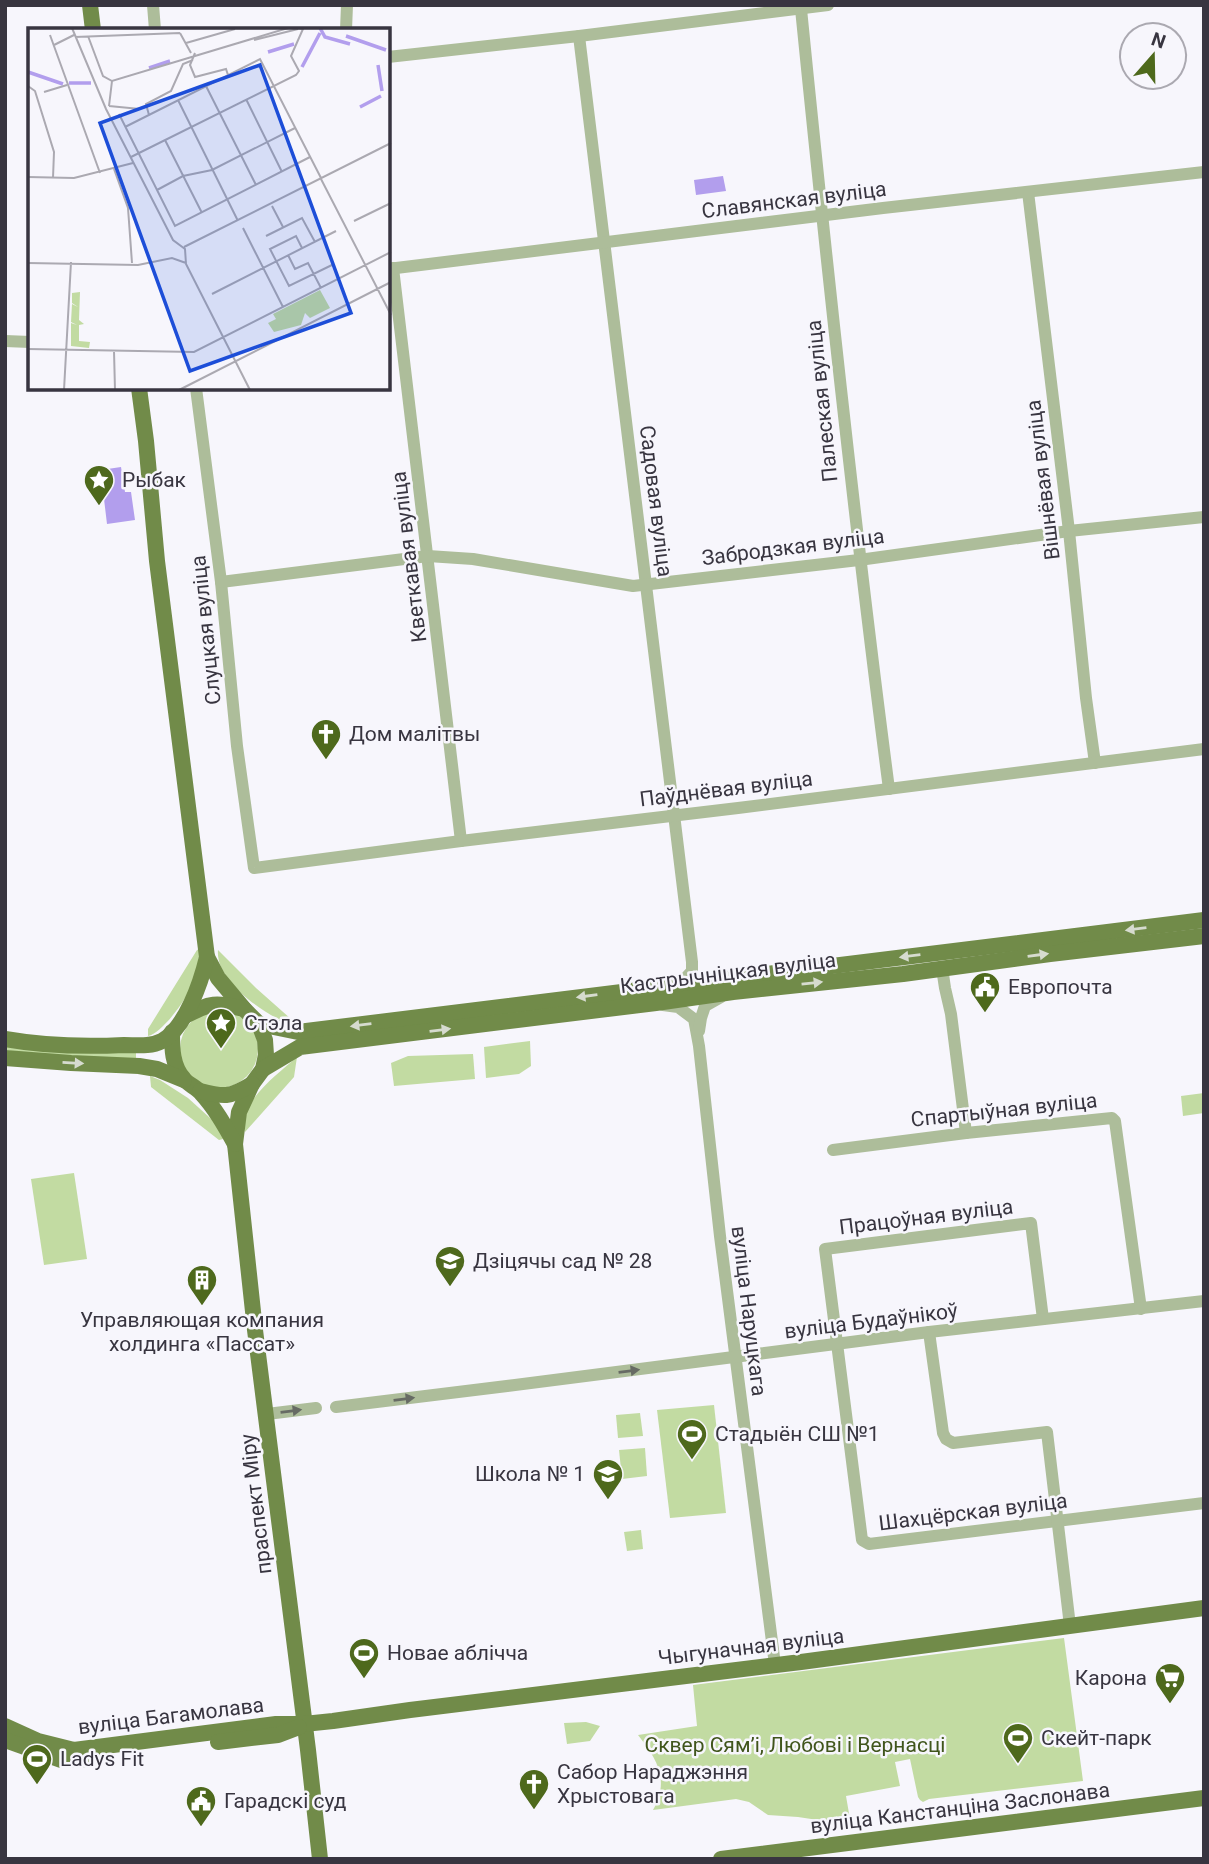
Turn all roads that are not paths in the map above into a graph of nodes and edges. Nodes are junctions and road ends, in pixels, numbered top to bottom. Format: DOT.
graph roads {
  1 [pos="90,5"];
  2 [pos="153,5"];
  3 [pos="347,5"];
  4 [pos="828,5"];
  5 [pos="801,9"];
  6 [pos="93,28"];
  7 [pos="155,28"];
  8 [pos="346,28"];
  9 [pos="579,36"];
  10 [pos="390,57"];
  11 [pos="1204,172"];
  12 [pos="1028,192"];
  13 [pos="821,216"];
  14 [pos="605,243"];
  15 [pos="391,269"];
  16 [pos="5,341"];
  17 [pos="28,342"];
  18 [pos="139,390"];
  19 [pos="196,390"];
  20 [pos="1204,517"];
  21 [pos="1069,531"];
  22 [pos="428,556"];
  23 [pos="859,560"];
  24 [pos="221,582"];
  25 [pos="647,583"];
  26 [pos="1204,750"];
  27 [pos="1096,763"];
  28 [pos="889,789"];
  29 [pos="674,816"];
  30 [pos="461,841"];
  31 [pos="254,868"];
  32 [pos="1204,920"];
  33 [pos="1204,936"];
  34 [pos="207,957"];
  35 [pos="942,968"];
  36 [pos="692,971"];
  37 [pos="710,982"];
  38 [pos="679,985"];
  39 [pos="733,992"];
  40 [pos="656,1003"];
  41 [pos="244,1009"];
  42 [pos="185,1016"];
  43 [pos="259,1024"];
  44 [pos="172,1032"];
  45 [pos="5,1039"];
  46 [pos="699,1046"];
  47 [pos="5,1058"];
  48 [pos="263,1069"];
  49 [pos="184,1080"];
  50 [pos="252,1084"];
  51 [pos="200,1090"];
  52 [pos="966,1133"];
  53 [pos="235,1144"];
  54 [pos="833,1150"];
  55 [pos="1204,1301"];
  56 [pos="1141,1309"];
  57 [pos="1043,1319"];
  58 [pos="929,1332"];
  59 [pos="837,1344"];
  60 [pos="736,1357"];
  61 [pos="336,1406"];
  62 [pos="316,1408"];
  63 [pos="267,1415"];
  64 [pos="1204,1503"];
  65 [pos="1057,1520"];
  66 [pos="1204,1608"];
  67 [pos="1070,1626"];
  68 [pos="775,1665"];
  69 [pos="304,1724"];
  70 [pos="5,1727"];
  71 [pos="5,1740"];
  72 [pos="114,1749"];
  73 [pos="1204,1798"];
  74 [pos="320,1859"];
  75 [pos="721,1859"];
  1 -- 6 [label="main road"];
  2 -- 7 [label="street"];
  3 -- 8 [label="street"];
  4 -- 5 [label="street"];
  5 -- 9 [label="street"];
  5 -- 13 [label="street, Палеская вуліца"];
  9 -- 10 [label="street"];
  9 -- 14 [label="street, Садовая вуліца"];
  11 -- 12 [label="street, Славянская вуліца"];
  12 -- 13 [label="street, Славянская вуліца"];
  12 -- 21 [label="street, Вішнёвая вуліца"];
  13 -- 14 [label="street, Славянская вуліца"];
  13 -- 23 [label="street, Палеская вуліца"];
  14 -- 15 [label="street, Славянская вуліца"];
  14 -- 25 [label="street, Садовая вуліца"];
  15 -- 22 [label="street, Кветкавая вуліца"];
  16 -- 17 [label="street"];
  18 -- 34 [label="main road"];
  19 -- 24 [label="street, Слуцкая вуліца"];
  20 -- 21 [label="street, Забродзкая вуліца"];
  21 -- 23 [label="street, Забродзкая вуліца"];
  21 -- 27 [label="street, Вішнёвая вуліца"];
  22 -- 24 [label="street, Забродзкая вуліца"];
  22 -- 25 [label="street, Забродзкая вуліца"];
  22 -- 30 [label="street, Кветкавая вуліца"];
  23 -- 25 [label="street, Забродзкая вуліца"];
  23 -- 28 [label="street, Палеская вуліца"];
  24 -- 31 [label="street, Слуцкая вуліца"];
  25 -- 29 [label="street, Садовая вуліца"];
  26 -- 27 [label="street, Паўднёвая вуліца"];
  27 -- 28 [label="street, Паўднёвая вуліца"];
  28 -- 29 [label="street, Паўднёвая вуліца"];
  29 -- 30 [label="street, Паўднёвая вуліца"];
  29 -- 36 [label="street, Садовая вуліца"];
  30 -- 31 [label="street, Паўднёвая вуліца"];
  32 -- 37 [label="main road, Кастрычніцкая вуліца, one-way"];
  35 -- 33 [label="main road, Кастрычніцкая вуліца, one-way"];
  34 -- 41 [label="main road"];
  34 -- 42 [label="main road"];
  39 -- 35 [label="main road, Кастрычніцкая вуліца, one-way"];
  35 -- 52 [label="street"];
  36 -- 37 [label="street"];
  36 -- 38 [label="street"];
  37 -- 38 [label="main road, Кастрычніцкая вуліца"];
  38 -- 43 [label="main road, Кастрычніцкая вуліца, one-way"];
  39 -- 40 [label="main road, Кастрычніцкая вуліца"];
  39 -- 46 [label="street"];
  40 -- 46 [label="street"];
  48 -- 40 [label="main road, Кастрычніцкая вуліца, one-way"];
  41 -- 42 [label="main road"];
  41 -- 43 [label="main road"];
  42 -- 44 [label="main road"];
  43 -- 48 [label="main road"];
  44 -- 45 [label="main road"];
  44 -- 49 [label="main road"];
  46 -- 60 [label="street, вуліца Наруцкага"];
  47 -- 49 [label="main road, one-way"];
  48 -- 50 [label="main road"];
  49 -- 51 [label="main road"];
  50 -- 51 [label="main road"];
  50 -- 53 [label="main road"];
  51 -- 53 [label="main road"];
  52 -- 54 [label="street, Спартыўная вуліца"];
  52 -- 56 [label="street, Спартыўная вуліца"];
  53 -- 63 [label="main road, праспект Міру"];
  55 -- 56 [label="street, вуліца Будаўнікоў"];
  56 -- 57 [label="street, вуліца Будаўнікоў"];
  57 -- 58 [label="street, вуліца Будаўнікоў"];
  57 -- 59 [label="street, Працоўная вуліца"];
  58 -- 59 [label="street, вуліца Будаўнікоў"];
  58 -- 65 [label="street"];
  59 -- 60 [label="street, вуліца Будаўнікоў"];
  59 -- 65 [label="street, Шахцёрская вуліца"];
  61 -- 60 [label="street, вуліца Будаўнікоў, one-way"];
  60 -- 68 [label="street, вуліца Наруцкага"];
  63 -- 62 [label="street, one-way"];
  63 -- 69 [label="main road, праспект Міру"];
  64 -- 65 [label="street, Шахцёрская вуліца"];
  65 -- 67 [label="street"];
  66 -- 67 [label="main road, Чыгуначная вуліца"];
  67 -- 68 [label="main road, Чыгуначная вуліца"];
  68 -- 69 [label="main road, Чыгуначная вуліца"];
  69 -- 72 [label="main road, вуліца Багамолава"];
  69 -- 72 [label="main road, вуліца Багамолава"];
  69 -- 74 [label="main road, праспект Міру"];
  70 -- 72 [label="main road, вуліца Багамолава"];
  71 -- 72 [label="main road, вуліца Багамолава"];
  73 -- 75 [label="main road, вуліца Канстанціна Заслонава"];
}
